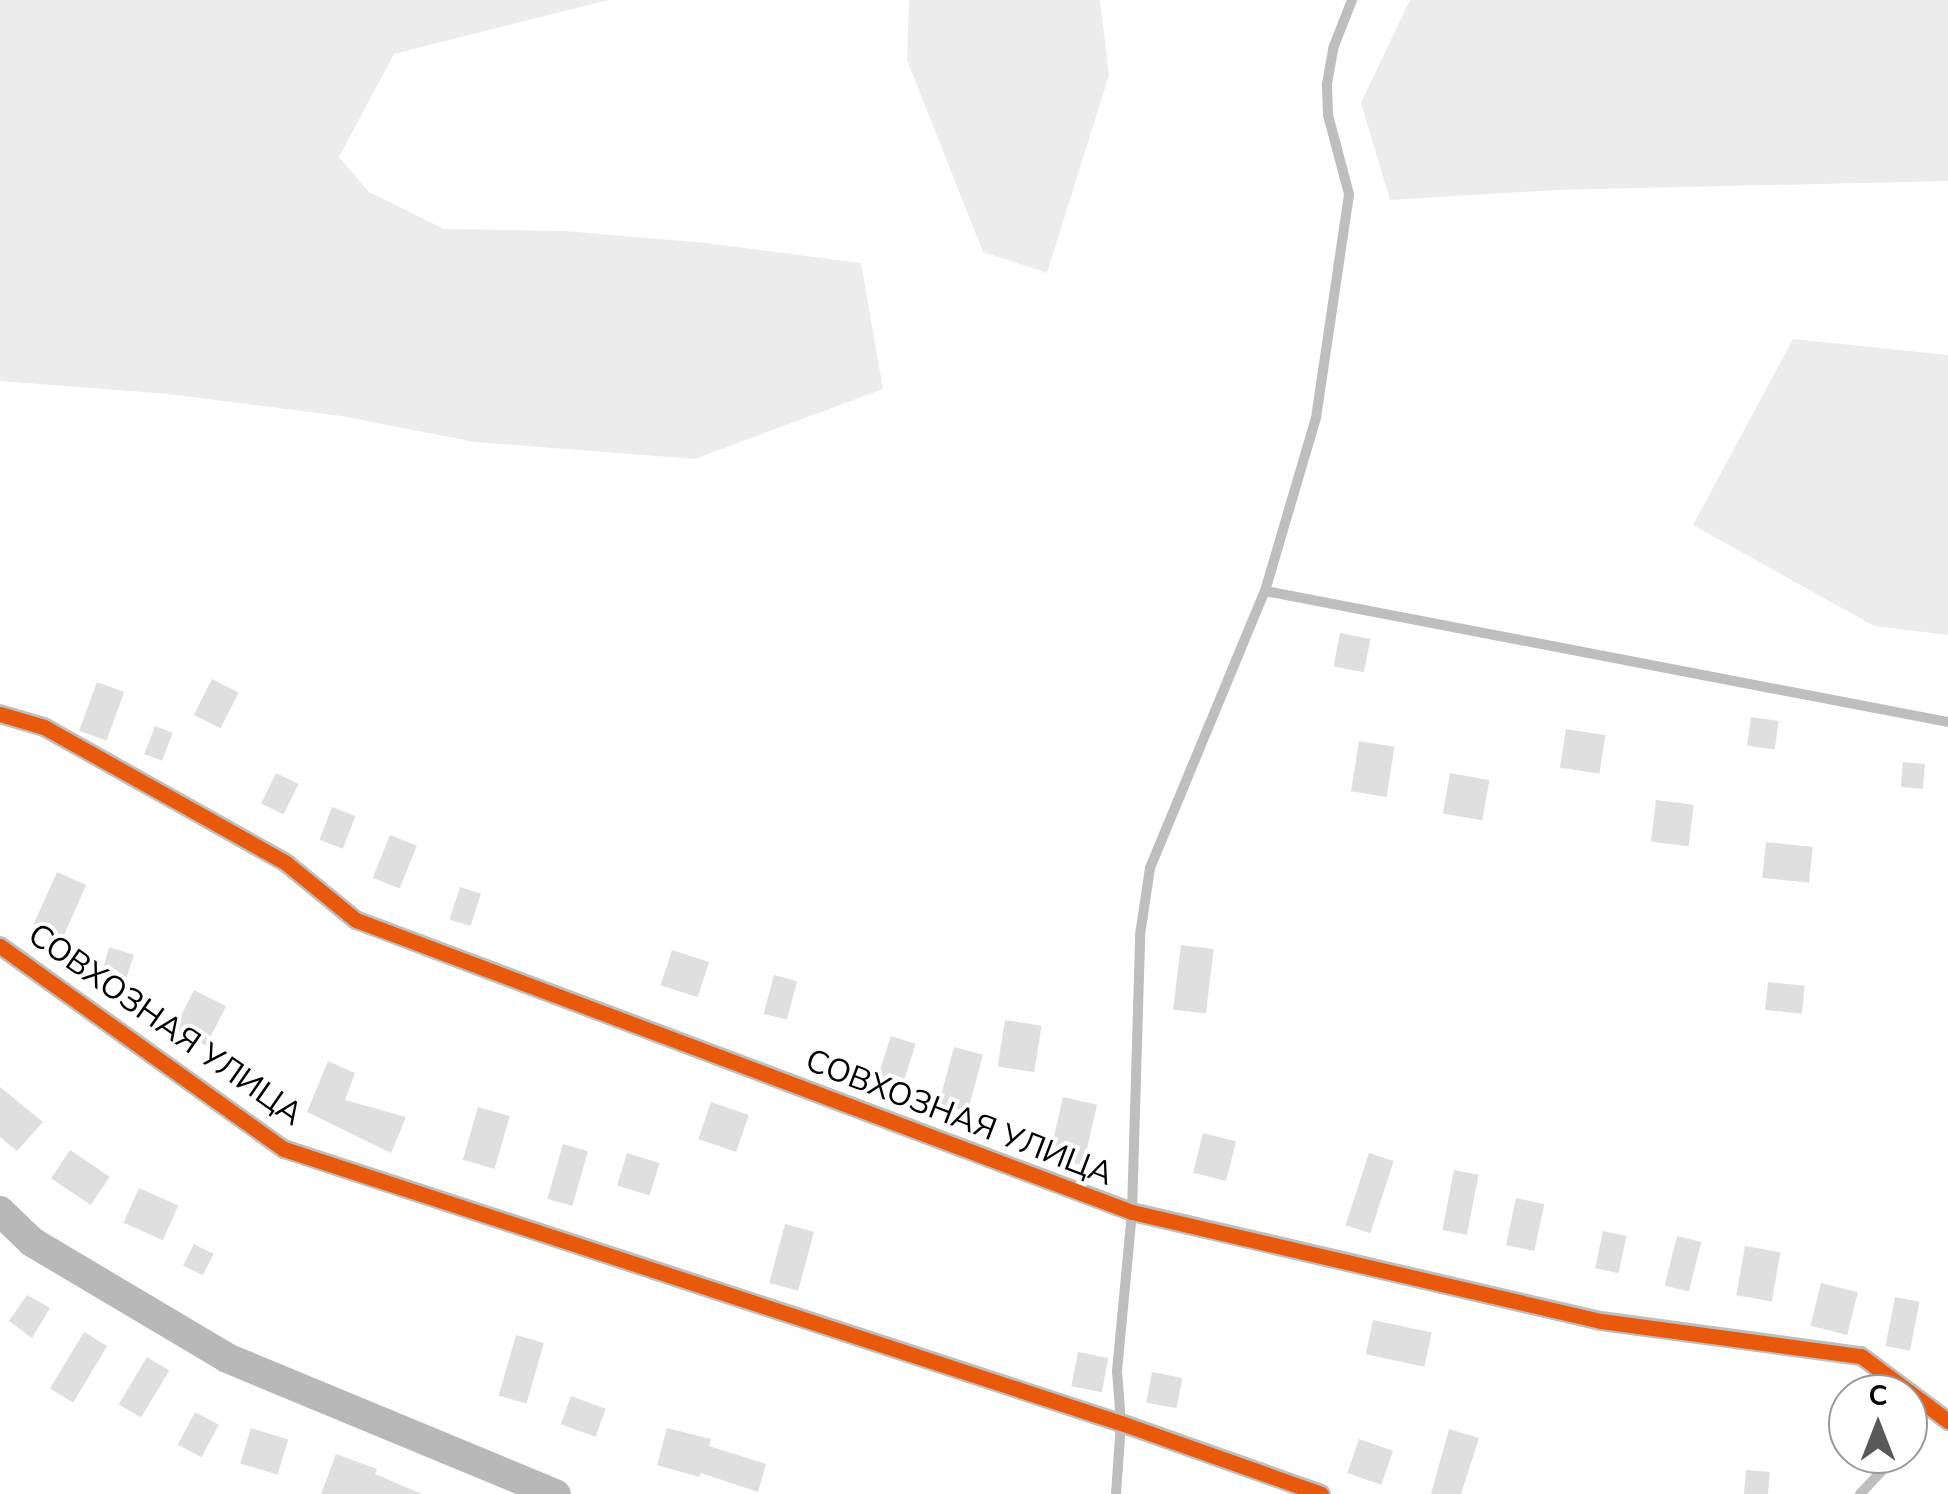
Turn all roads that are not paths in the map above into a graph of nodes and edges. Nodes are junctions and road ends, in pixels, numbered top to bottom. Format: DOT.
graph roads {
  1 [pos="1352,0"];
  2 [pos="1265,591"];
  3 [pos="0,714"];
  4 [pos="1948,722"];
  5 [pos="0,946"];
  6 [pos="0,1211"];
  7 [pos="1132,1212"];
  8 [pos="1885,1374"];
  9 [pos="1928,1406"];
  10 [pos="1948,1421"];
  11 [pos="1121,1423"];
  12 [pos="1879,1474"];
  13 [pos="556,1494"];
  14 [pos="1116,1494"];
  15 [pos="1321,1494"];
  16 [pos="1860,1494"];
  1 -- 2 [label="lane"];
  2 -- 4 [label="lane"];
  2 -- 7 [label="lane"];
  3 -- 7 [label="street, СОВХОЗНАЯ УЛИЦА"];
  5 -- 11 [label="street, СОВХОЗНАЯ УЛИЦА"];
  6 -- 13 [label="street"];
  7 -- 8 [label="street, СОВХОЗНАЯ УЛИЦА"];
  7 -- 11 [label="lane"];
  9 -- 10 [label="street, СОВХОЗНАЯ УЛИЦА"];
  11 -- 14 [label="lane"];
  11 -- 15 [label="street, СОВХОЗНАЯ УЛИЦА"];
  12 -- 16 [label="lane"];
}
